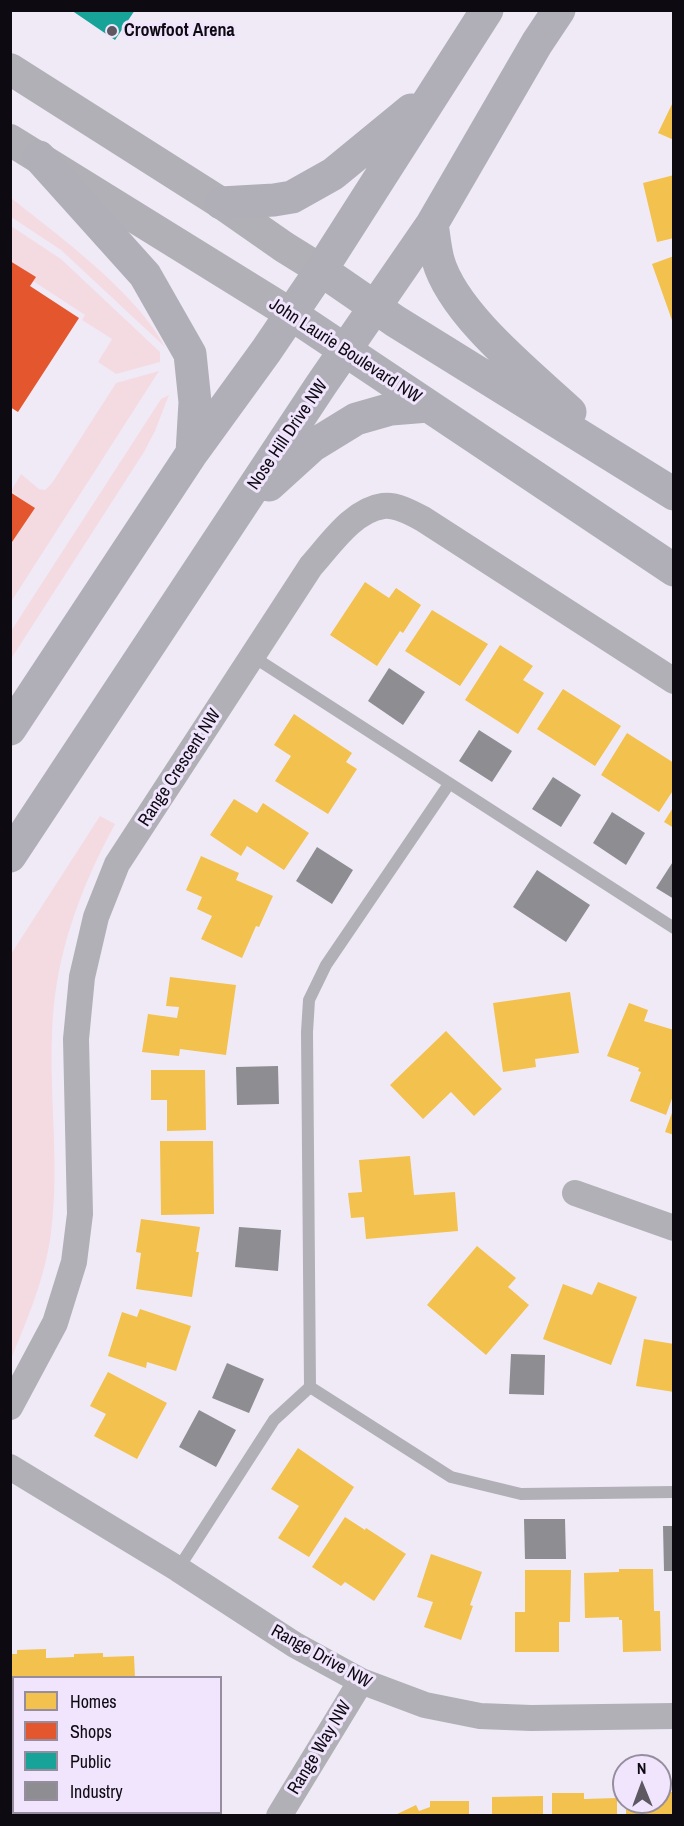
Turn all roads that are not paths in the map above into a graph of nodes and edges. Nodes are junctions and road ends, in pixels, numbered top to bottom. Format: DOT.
graph roads {
  1 [pos="487,10"];
  2 [pos="559,10"];
  3 [pos="10,69"];
  4 [pos="438,87"];
  5 [pos="10,140"];
  6 [pos="39,157"];
  7 [pos="221,203"];
  8 [pos="432,224"];
  9 [pos="321,270"];
  10 [pos="376,307"];
  11 [pos="291,314"];
  12 [pos="346,351"];
  13 [pos="428,406"];
  14 [pos="192,453"];
  15 [pos="628,466"];
  16 [pos="674,494"];
  17 [pos="234,516"];
  18 [pos="674,570"];
  19 [pos="252,656"];
  20 [pos="674,681"];
  21 [pos="10,729"];
  22 [pos="448,784"];
  23 [pos="10,856"];
  24 [pos="674,928"];
  25 [pos="575,1193"];
  26 [pos="674,1228"];
  27 [pos="310,1387"];
  28 [pos="10,1407"];
  29 [pos="10,1467"];
  30 [pos="674,1492"];
  31 [pos="178,1569"];
  32 [pos="361,1681"];
  33 [pos="674,1716"];
  34 [pos="279,1815"];
  1 -- 4 [label="main road"];
  2 -- 8 [label="main road, Nose Hill Drive NW"];
  3 -- 7 [label="street"];
  4 -- 7 [label="main road"];
  4 -- 9 [label="main road"];
  5 -- 6 [label="street, John Laurie Boulevard NW"];
  6 -- 11 [label="street, John Laurie Boulevard NW"];
  6 -- 14 [label="main road"];
  7 -- 9 [label="street"];
  8 -- 10 [label="main road, Nose Hill Drive NW"];
  8 -- 15 [label="main road"];
  9 -- 10 [label="main road"];
  9 -- 11 [label="main road"];
  10 -- 12 [label="main road, Nose Hill Drive NW"];
  10 -- 15 [label="main road"];
  11 -- 12 [label="main road, John Laurie Boulevard NW"];
  11 -- 14 [label="main road"];
  12 -- 13 [label="main road, John Laurie Boulevard NW"];
  12 -- 17 [label="main road, Nose Hill Drive NW"];
  13 -- 17 [label="main road"];
  13 -- 18 [label="main road, John Laurie Boulevard NW"];
  14 -- 21 [label="main road"];
  15 -- 16 [label="main road"];
  17 -- 23 [label="main road, Nose Hill Drive NW"];
  19 -- 20 [label="street, Range Crescent NW"];
  19 -- 22 [label="lane"];
  19 -- 28 [label="street, Range Crescent NW"];
  22 -- 24 [label="lane"];
  22 -- 27 [label="lane"];
  25 -- 26 [label="street"];
  27 -- 30 [label="lane"];
  27 -- 31 [label="lane"];
  29 -- 31 [label="street, Range Drive NW"];
  31 -- 32 [label="street, Range Drive NW"];
  32 -- 33 [label="street, Range Drive NW"];
  32 -- 34 [label="street, Range Way NW"];
}
